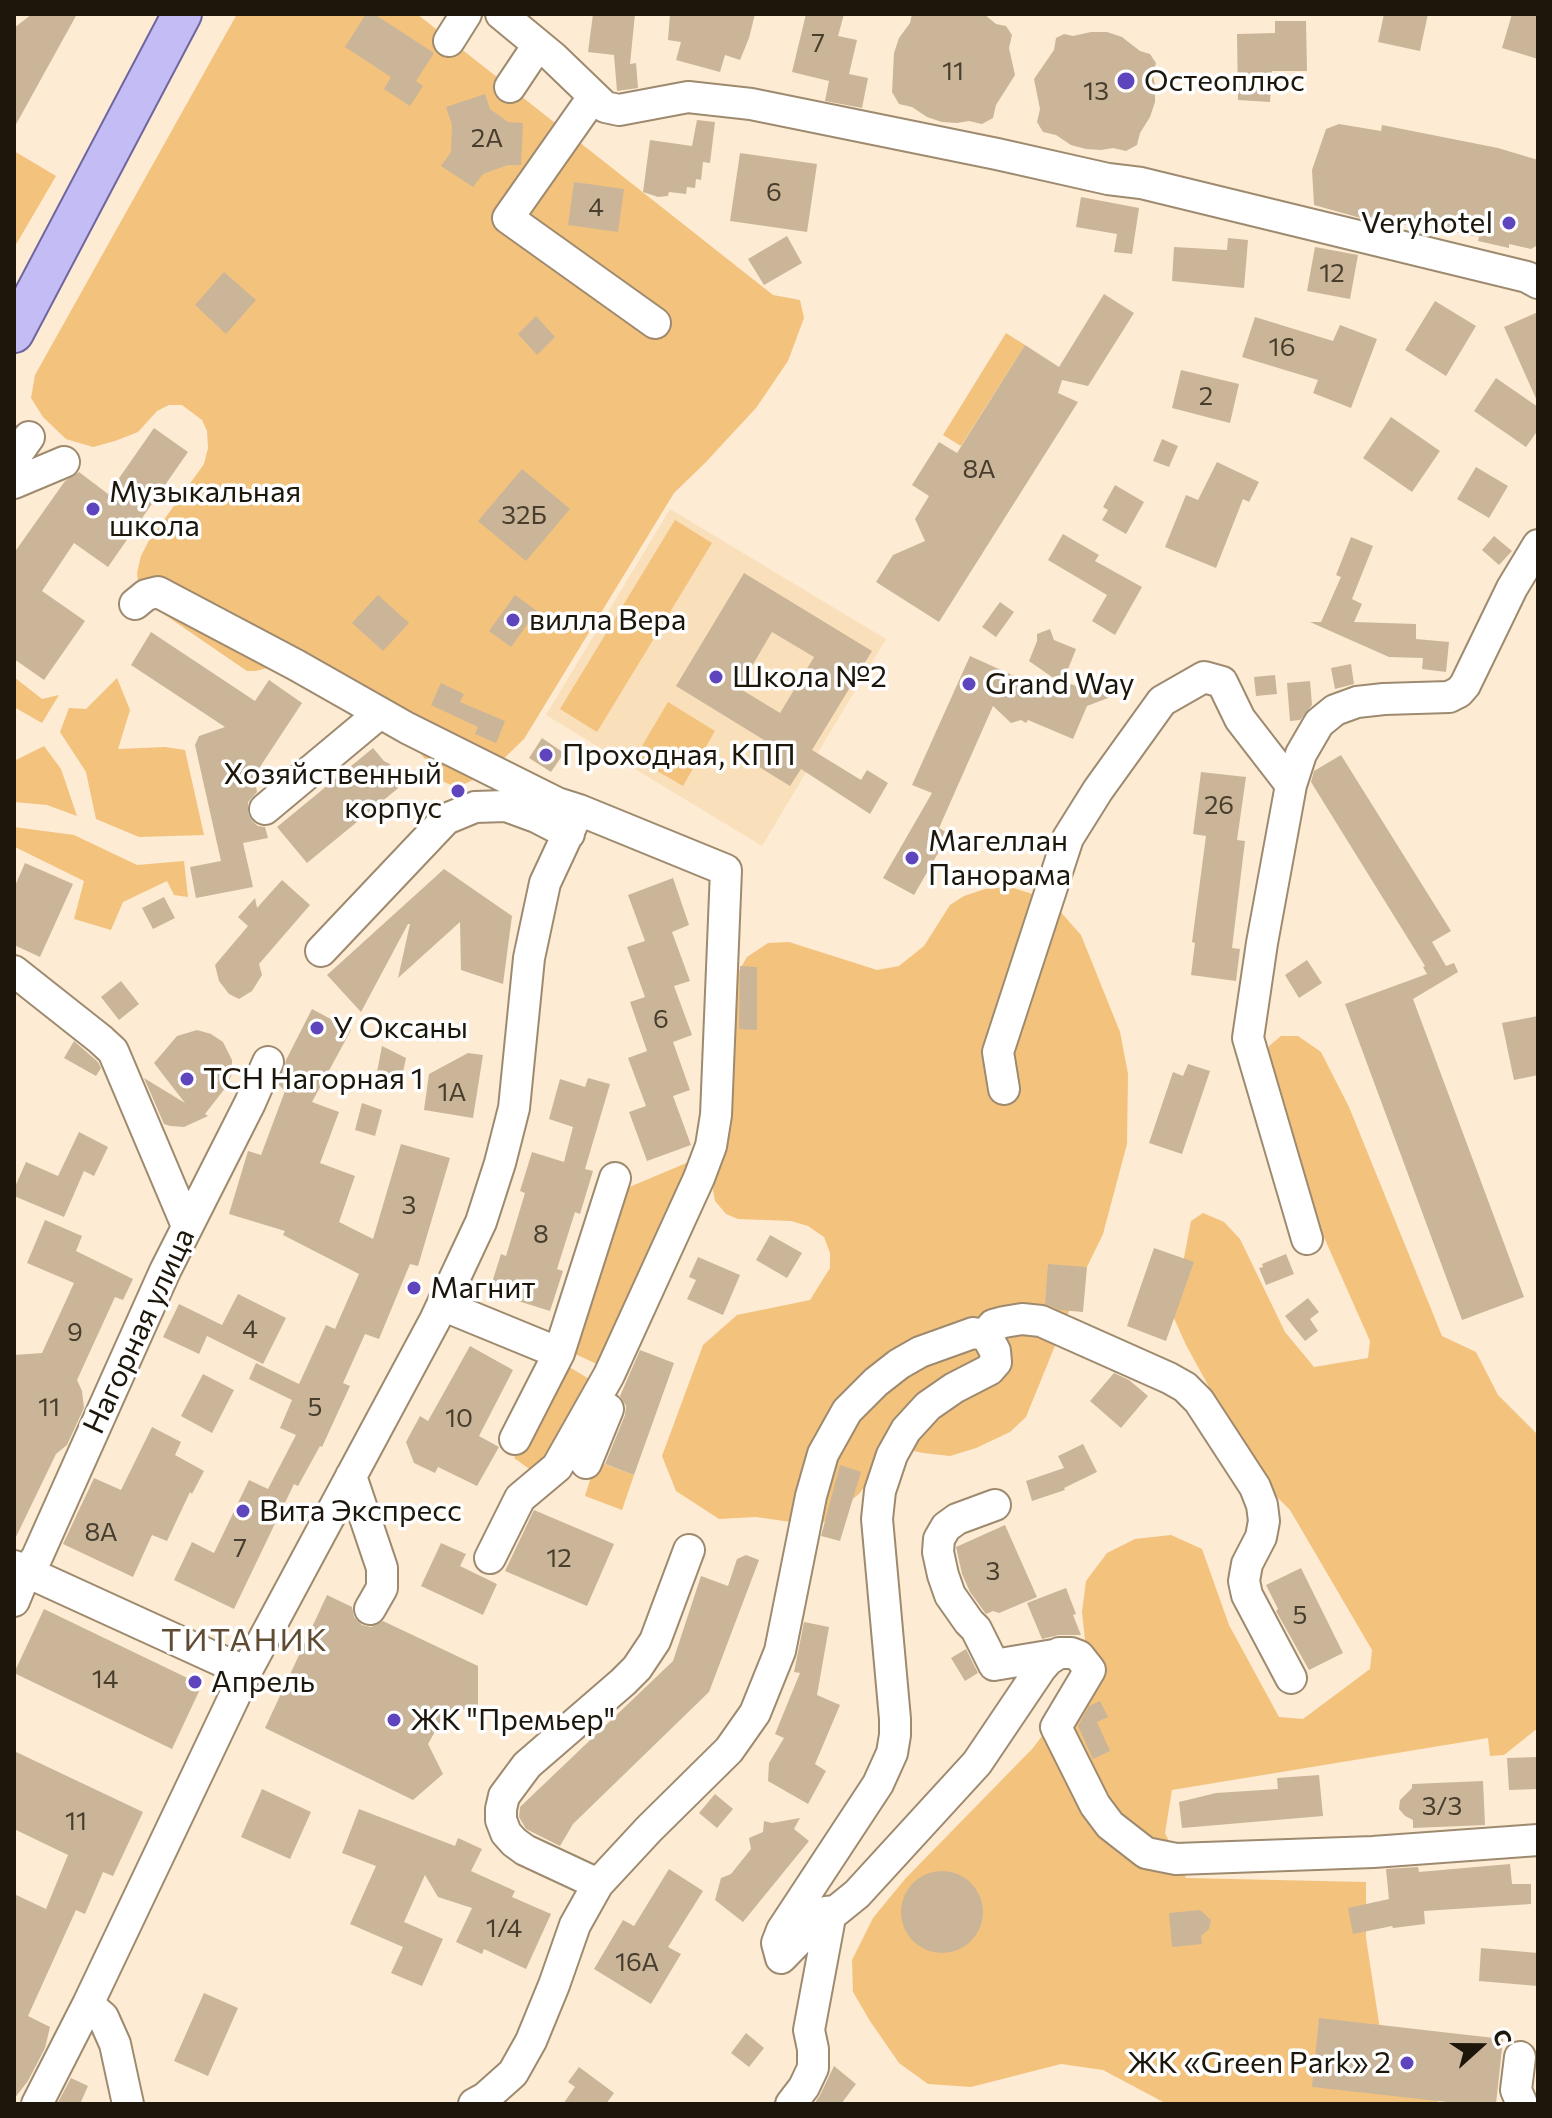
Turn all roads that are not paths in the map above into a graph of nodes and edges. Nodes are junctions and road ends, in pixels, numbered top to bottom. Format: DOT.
graph roads {
  1 [pos="182,14"];
  2 [pos="466,14"];
  3 [pos="501,14"];
  4 [pos="449,41"];
  5 [pos="538,45"];
  6 [pos="510,87"];
  7 [pos="593,97"];
  8 [pos="1538,283"];
  9 [pos="655,323"];
  10 [pos="14,333"];
  11 [pos="64,462"];
  12 [pos="14,483"];
  13 [pos="1538,545"];
  14 [pos="135,604"];
  15 [pos="380,713"];
  16 [pos="1291,785"];
  17 [pos="265,809"];
  18 [pos="574,822"];
  19 [pos="321,951"];
  20 [pos="14,971"];
  21 [pos="268,1062"];
  22 [pos="1004,1089"];
  23 [pos="615,1178"];
  24 [pos="187,1226"];
  25 [pos="1307,1239"];
  26 [pos="442,1305"];
  27 [pos="633,1322"];
  28 [pos="985,1335"];
  29 [pos="559,1353"];
  30 [pos="515,1439"];
  31 [pos="586,1463"];
  32 [pos="351,1476"];
  33 [pos="995,1505"];
  34 [pos="689,1550"];
  35 [pos="490,1558"];
  36 [pos="20,1569"];
  37 [pos="14,1601"];
  38 [pos="370,1609"];
  39 [pos="1054,1655"];
  40 [pos="246,1672"];
  41 [pos="1291,1678"];
  42 [pos="1538,1840"];
  43 [pos="598,1884"];
  44 [pos="831,1912"];
  45 [pos="88,2004"];
  46 [pos="1520,2057"];
  47 [pos="37,2104"];
  48 [pos="128,2104"];
  49 [pos="474,2104"];
  50 [pos="791,2104"];
  51 [pos="1522,2104"];
  1 -- 10 [label="main road"];
  2 -- 4 [label="street"];
  3 -- 5 [label="street"];
  5 -- 6 [label="street"];
  5 -- 7 [label="street"];
  7 -- 8 [label="street"];
  7 -- 9 [label="street"];
  11 -- 12 [label="street"];
  13 -- 16 [label="street"];
  14 -- 15 [label="street"];
  15 -- 17 [label="street"];
  15 -- 18 [label="street"];
  16 -- 22 [label="street"];
  16 -- 25 [label="street"];
  18 -- 19 [label="street"];
  18 -- 26 [label="street"];
  18 -- 27 [label="street"];
  20 -- 24 [label="street"];
  21 -- 24 [label="street, Нагорная улица"];
  23 -- 29 [label="street"];
  24 -- 36 [label="street, Нагорная улица"];
  26 -- 29 [label="street"];
  26 -- 32 [label="street"];
  27 -- 31 [label="street"];
  27 -- 35 [label="street"];
  28 -- 41 [label="street"];
  28 -- 43 [label="street"];
  28 -- 44 [label="street"];
  29 -- 30 [label="street"];
  32 -- 38 [label="street"];
  32 -- 40 [label="street"];
  33 -- 39 [label="street"];
  34 -- 43 [label="street"];
  36 -- 37 [label="street, Нагорная улица"];
  36 -- 40 [label="street"];
  39 -- 42 [label="street"];
  39 -- 44 [label="street"];
  40 -- 45 [label="street"];
  43 -- 49 [label="street"];
  44 -- 50 [label="street"];
  45 -- 47 [label="street"];
  45 -- 48 [label="street"];
  46 -- 51 [label="street"];
}
